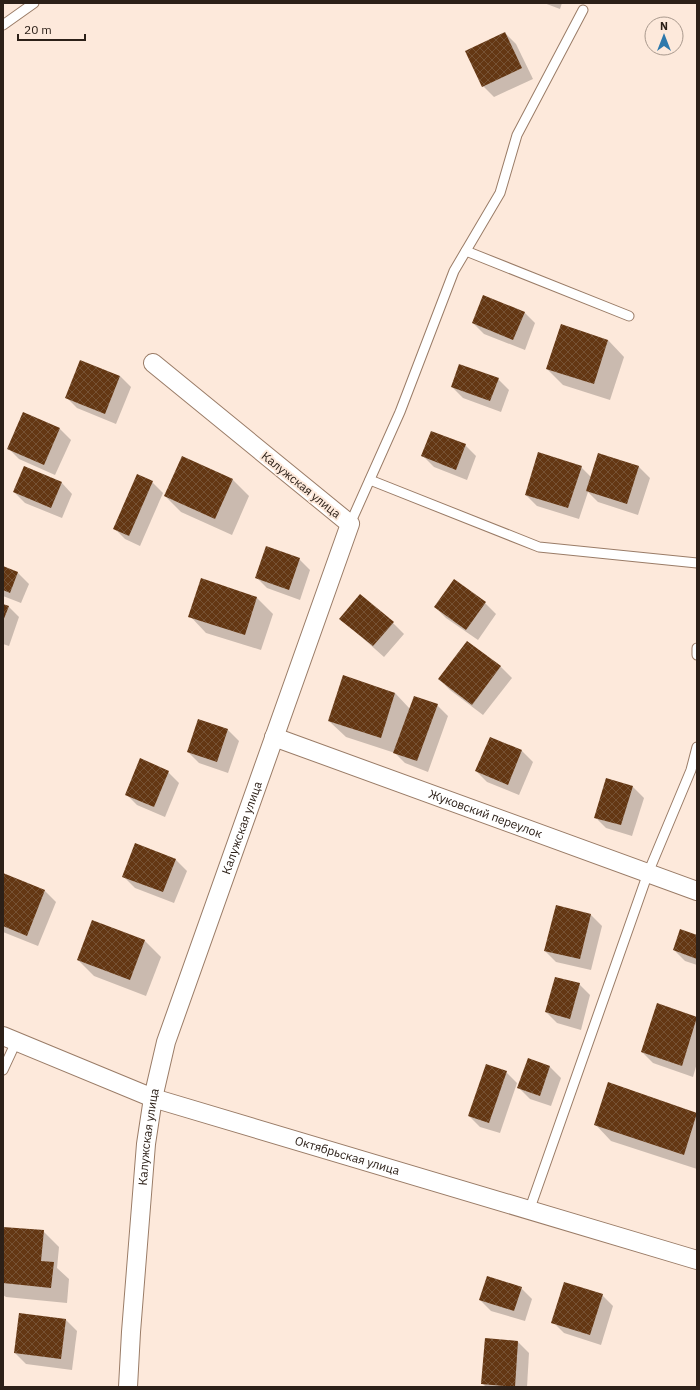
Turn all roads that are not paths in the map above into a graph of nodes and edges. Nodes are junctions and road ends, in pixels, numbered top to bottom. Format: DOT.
graph roads {
  1 [pos="34,3"];
  2 [pos="583,10"];
  3 [pos="3,25"];
  4 [pos="466,251"];
  5 [pos="629,316"];
  6 [pos="153,363"];
  7 [pos="370,480"];
  8 [pos="350,524"];
  9 [pos="697,563"];
  10 [pos="697,648"];
  11 [pos="697,655"];
  12 [pos="274,736"];
  13 [pos="697,747"];
  14 [pos="648,873"];
  15 [pos="697,891"];
  16 [pos="10,1039"];
  17 [pos="3,1070"];
  18 [pos="153,1098"];
  19 [pos="529,1210"];
  20 [pos="697,1260"];
  21 [pos="128,1387"];
  1 -- 3 [label="lane"];
  2 -- 4 [label="lane"];
  4 -- 5 [label="lane"];
  4 -- 7 [label="lane"];
  6 -- 8 [label="street, Калужская улица"];
  7 -- 8 [label="lane"];
  7 -- 9 [label="lane"];
  8 -- 12 [label="street, Калужская улица"];
  10 -- 11 [label="lane"];
  12 -- 14 [label="street, Жуковский переулок"];
  12 -- 18 [label="street, Калужская улица"];
  13 -- 14 [label="lane"];
  14 -- 15 [label="street, Жуковский переулок"];
  14 -- 19 [label="lane"];
  16 -- 17 [label="lane"];
  16 -- 18 [label="street, Октябрьская улица"];
  18 -- 19 [label="street, Октябрьская улица"];
  18 -- 21 [label="street, Калужская улица"];
  19 -- 20 [label="street, Октябрьская улица"];
}
